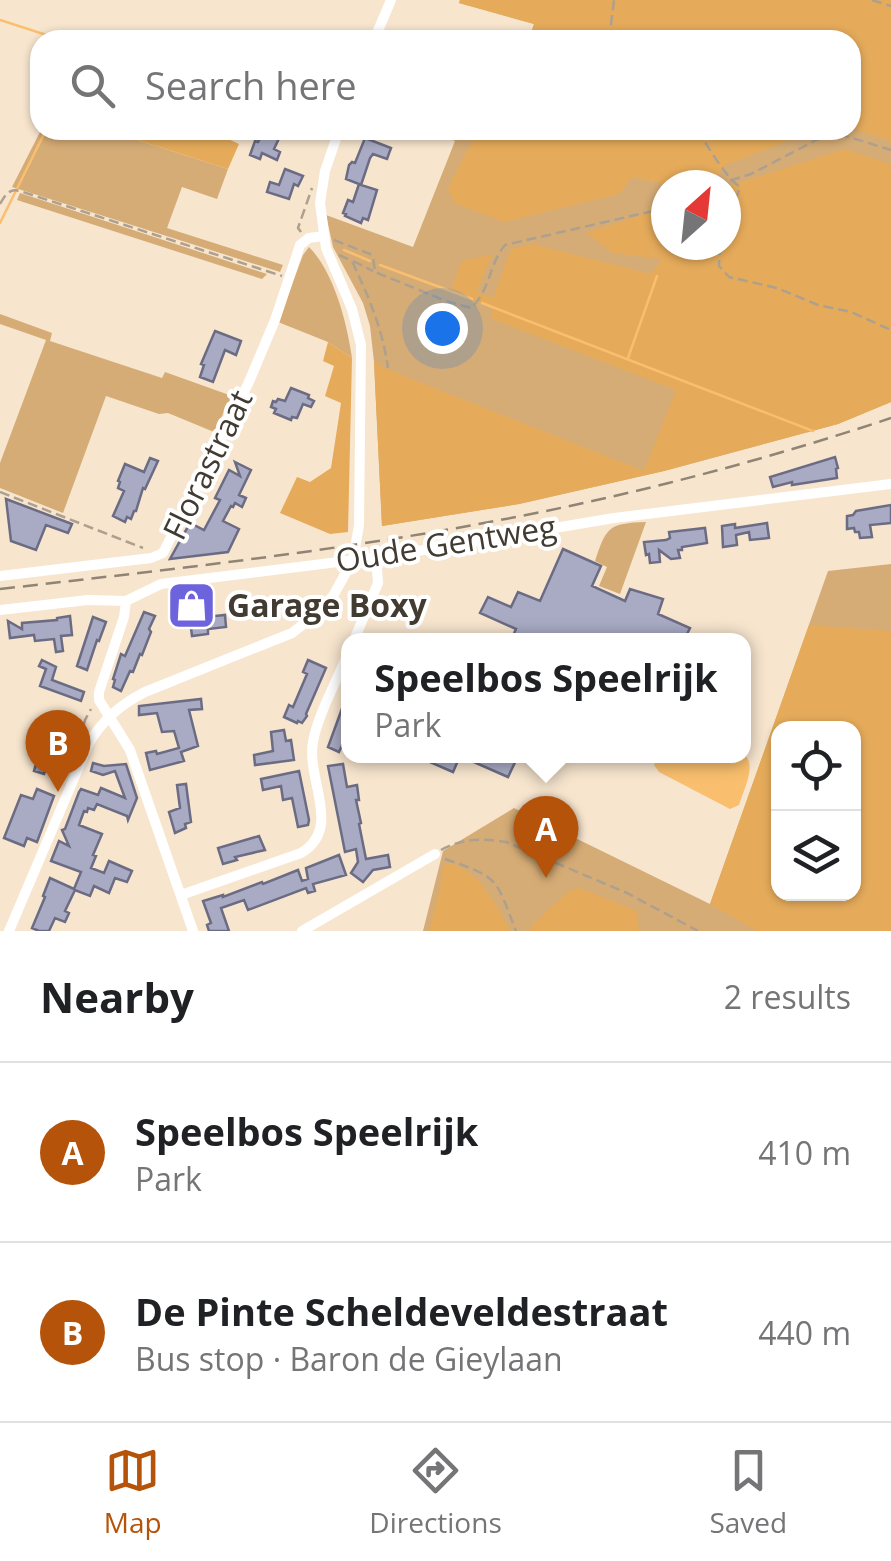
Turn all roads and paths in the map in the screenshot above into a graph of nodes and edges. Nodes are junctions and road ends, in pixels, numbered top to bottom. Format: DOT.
graph roads {
  1 [pos="391,0"];
  2 [pos="614,0"];
  3 [pos="872,0"];
  4 [pos="891,6"];
  5 [pos="378,30"];
  6 [pos="610,30"];
  7 [pos="336,140"];
  8 [pos="704,140"];
  9 [pos="816,140"];
  10 [pos="859,140"];
  11 [pos="891,150"];
  12 [pos="725,170"];
  13 [pos="741,177"];
  14 [pos="0,204"];
  15 [pos="651,211"];
  16 [pos="324,236"];
  17 [pos="328,252"];
  18 [pos="719,260"];
  19 [pos="352,261"];
  20 [pos="376,272"];
  21 [pos="288,278"];
  22 [pos="891,330"];
  23 [pos="388,368"];
  24 [pos="891,484"];
  25 [pos="0,492"];
  26 [pos="376,557"];
  27 [pos="156,558"];
  28 [pos="0,576"];
  29 [pos="126,602"];
  30 [pos="0,610"];
  31 [pos="357,633"];
  32 [pos="341,670"];
  33 [pos="101,703"];
  34 [pos="109,715"];
  35 [pos="80,738"];
  36 [pos="435,854"];
  37 [pos="181,895"];
  38 [pos="9,931"];
  39 [pos="193,931"];
  40 [pos="302,931"];
  41 [pos="516,931"];
  42 [pos="698,931"];
  1 -- 5 [label="street"];
  2 -- 6 [label="path"];
  3 -- 4 [label="path"];
  7 -- 16 [label="street"];
  8 -- 12 [label="path"];
  9 -- 13 [label="path"];
  10 -- 11 [label="path"];
  14 -- 21 [label="path"];
  15 -- 20 [label="path"];
  16 -- 17 [label="street"];
  16 -- 20 [label="path"];
  16 -- 21 [label="street, Florastraat"];
  17 -- 19 [label="path"];
  17 -- 34 [label="street"];
  18 -- 22 [label="path"];
  19 -- 20 [label="path"];
  19 -- 23 [label="path"];
  21 -- 27 [label="street, Florastraat"];
  24 -- 26 [label="street, Oude Gentweg"];
  25 -- 27 [label="path"];
  26 -- 29 [label="street, Oude Gentweg"];
  26 -- 31 [label="street"];
  27 -- 28 [label="street, Florastraat"];
  29 -- 30 [label="street"];
  29 -- 33 [label="street"];
  32 -- 37 [label="street"];
  33 -- 34 [label="street"];
  33 -- 35 [label="path"];
  34 -- 37 [label="street"];
  34 -- 38 [label="street"];
  36 -- 40 [label="street"];
  36 -- 41 [label="path"];
  36 -- 42 [label="path"];
  37 -- 39 [label="street"];
}
